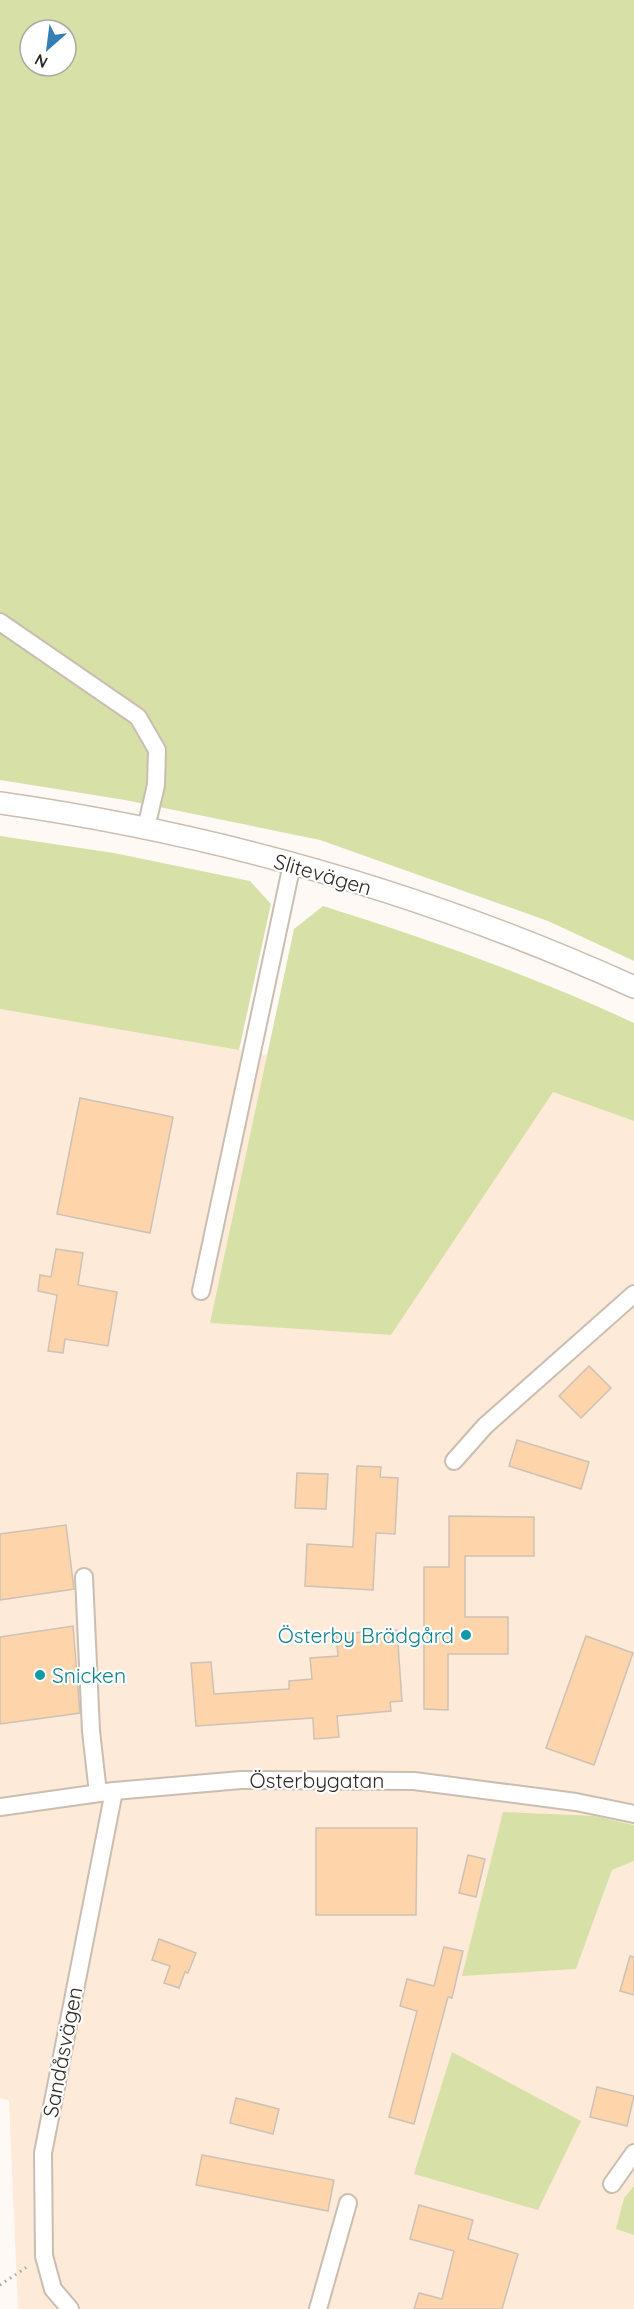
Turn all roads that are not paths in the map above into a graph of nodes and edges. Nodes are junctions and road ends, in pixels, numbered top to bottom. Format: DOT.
graph roads {
  1 [pos="0,622"];
  2 [pos="0,803"];
  3 [pos="146,828"];
  4 [pos="292,864"];
  5 [pos="634,987"];
  6 [pos="201,1291"];
  7 [pos="634,1294"];
  8 [pos="454,1461"];
  9 [pos="84,1576"];
  10 [pos="106,1792"];
  11 [pos="0,1807"];
  12 [pos="634,1814"];
  13 [pos="634,2153"];
  14 [pos="612,2184"];
  15 [pos="348,2203"];
  16 [pos="70,2309"];
  17 [pos="318,2309"];
  1 -- 3 [label="street"];
  2 -- 3 [label="main road, Slitevägen"];
  3 -- 4 [label="main road, Slitevägen"];
  4 -- 5 [label="main road, Slitevägen"];
  4 -- 6 [label="street"];
  7 -- 8 [label="street"];
  9 -- 10 [label="street, Sandåsvägen"];
  10 -- 11 [label="street, Österbygatan"];
  10 -- 12 [label="street, Österbygatan"];
  10 -- 16 [label="street, Sandåsvägen"];
  13 -- 14 [label="street"];
  15 -- 17 [label="street"];
}
